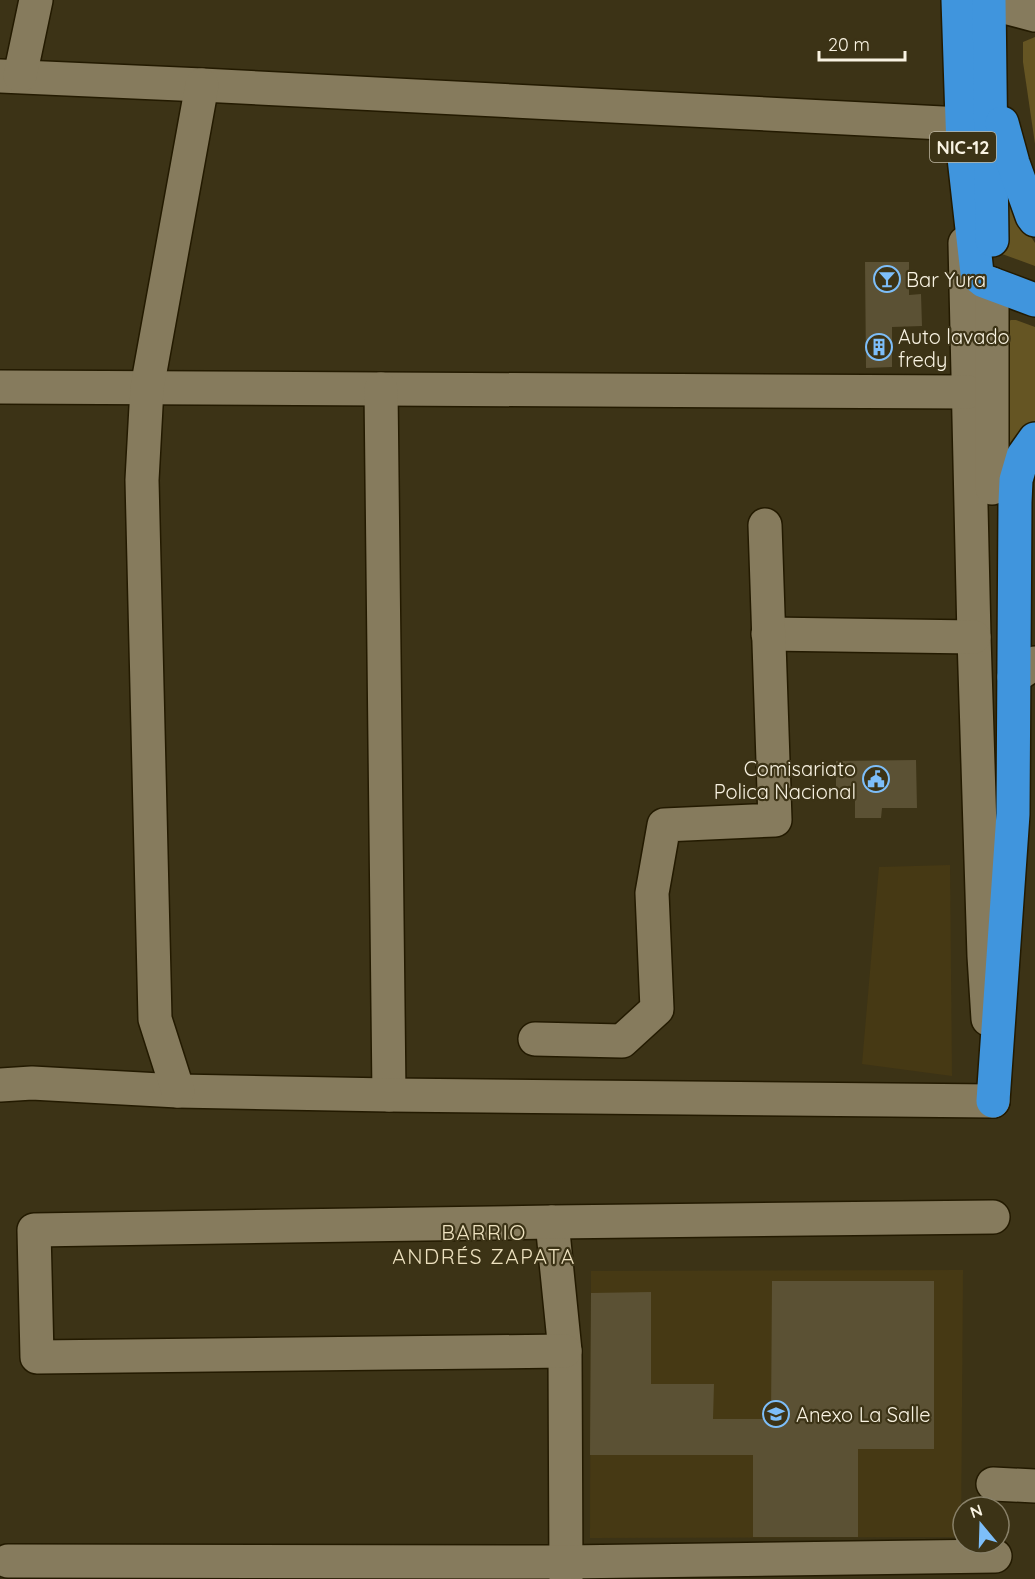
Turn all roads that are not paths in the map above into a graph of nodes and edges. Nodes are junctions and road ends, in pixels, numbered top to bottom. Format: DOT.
graph roads {
  1 [pos="36,0"];
  2 [pos="978,1"];
  3 [pos="1035,15"];
  4 [pos="10,76"];
  5 [pos="202,85"];
  6 [pos="962,137"];
  7 [pos="1035,220"];
  8 [pos="1007,293"];
  9 [pos="967,337"];
  10 [pos="0,387"];
  11 [pos="147,388"];
  12 [pos="381,389"];
  13 [pos="968,392"];
  14 [pos="1035,439"];
  15 [pos="765,525"];
  16 [pos="768,634"];
  17 [pos="974,637"];
  18 [pos="1025,670"];
  19 [pos="1024,814"];
  20 [pos="535,1039"];
  21 [pos="0,1085"];
  22 [pos="178,1091"];
  23 [pos="389,1095"];
  24 [pos="993,1101"];
  25 [pos="993,1217"];
  26 [pos="552,1222"];
  27 [pos="565,1351"];
  28 [pos="993,1484"];
  29 [pos="1035,1486"];
  30 [pos="995,1556"];
  31 [pos="9,1561"];
  32 [pos="566,1570"];
  1 -- 4 [label="street"];
  2 -- 3 [label="street"];
  2 -- 6 [label="highway, NIC-12"];
  2 -- 7 [label="highway"];
  2 -- 8 [label="highway, NIC-12"];
  4 -- 5 [label="street"];
  5 -- 6 [label="street"];
  5 -- 11 [label="street"];
  6 -- 8 [label="highway, NIC-12"];
  6 -- 9 [label="street"];
  8 -- 9 [label="street"];
  8 -- 24 [label="street"];
  9 -- 13 [label="street"];
  10 -- 11 [label="street"];
  11 -- 12 [label="street"];
  11 -- 22 [label="street"];
  12 -- 13 [label="street"];
  12 -- 23 [label="street"];
  13 -- 17 [label="street"];
  14 -- 18 [label="highway"];
  15 -- 16 [label="street"];
  16 -- 17 [label="street"];
  16 -- 20 [label="street"];
  17 -- 24 [label="street"];
  18 -- 19 [label="highway"];
  19 -- 24 [label="highway"];
  21 -- 22 [label="street"];
  22 -- 23 [label="street"];
  23 -- 24 [label="street"];
  25 -- 26 [label="street"];
  26 -- 27 [label="street"];
  26 -- 27 [label="street"];
  27 -- 32 [label="street"];
  28 -- 29 [label="street"];
  30 -- 32 [label="street"];
  31 -- 32 [label="street"];
}
